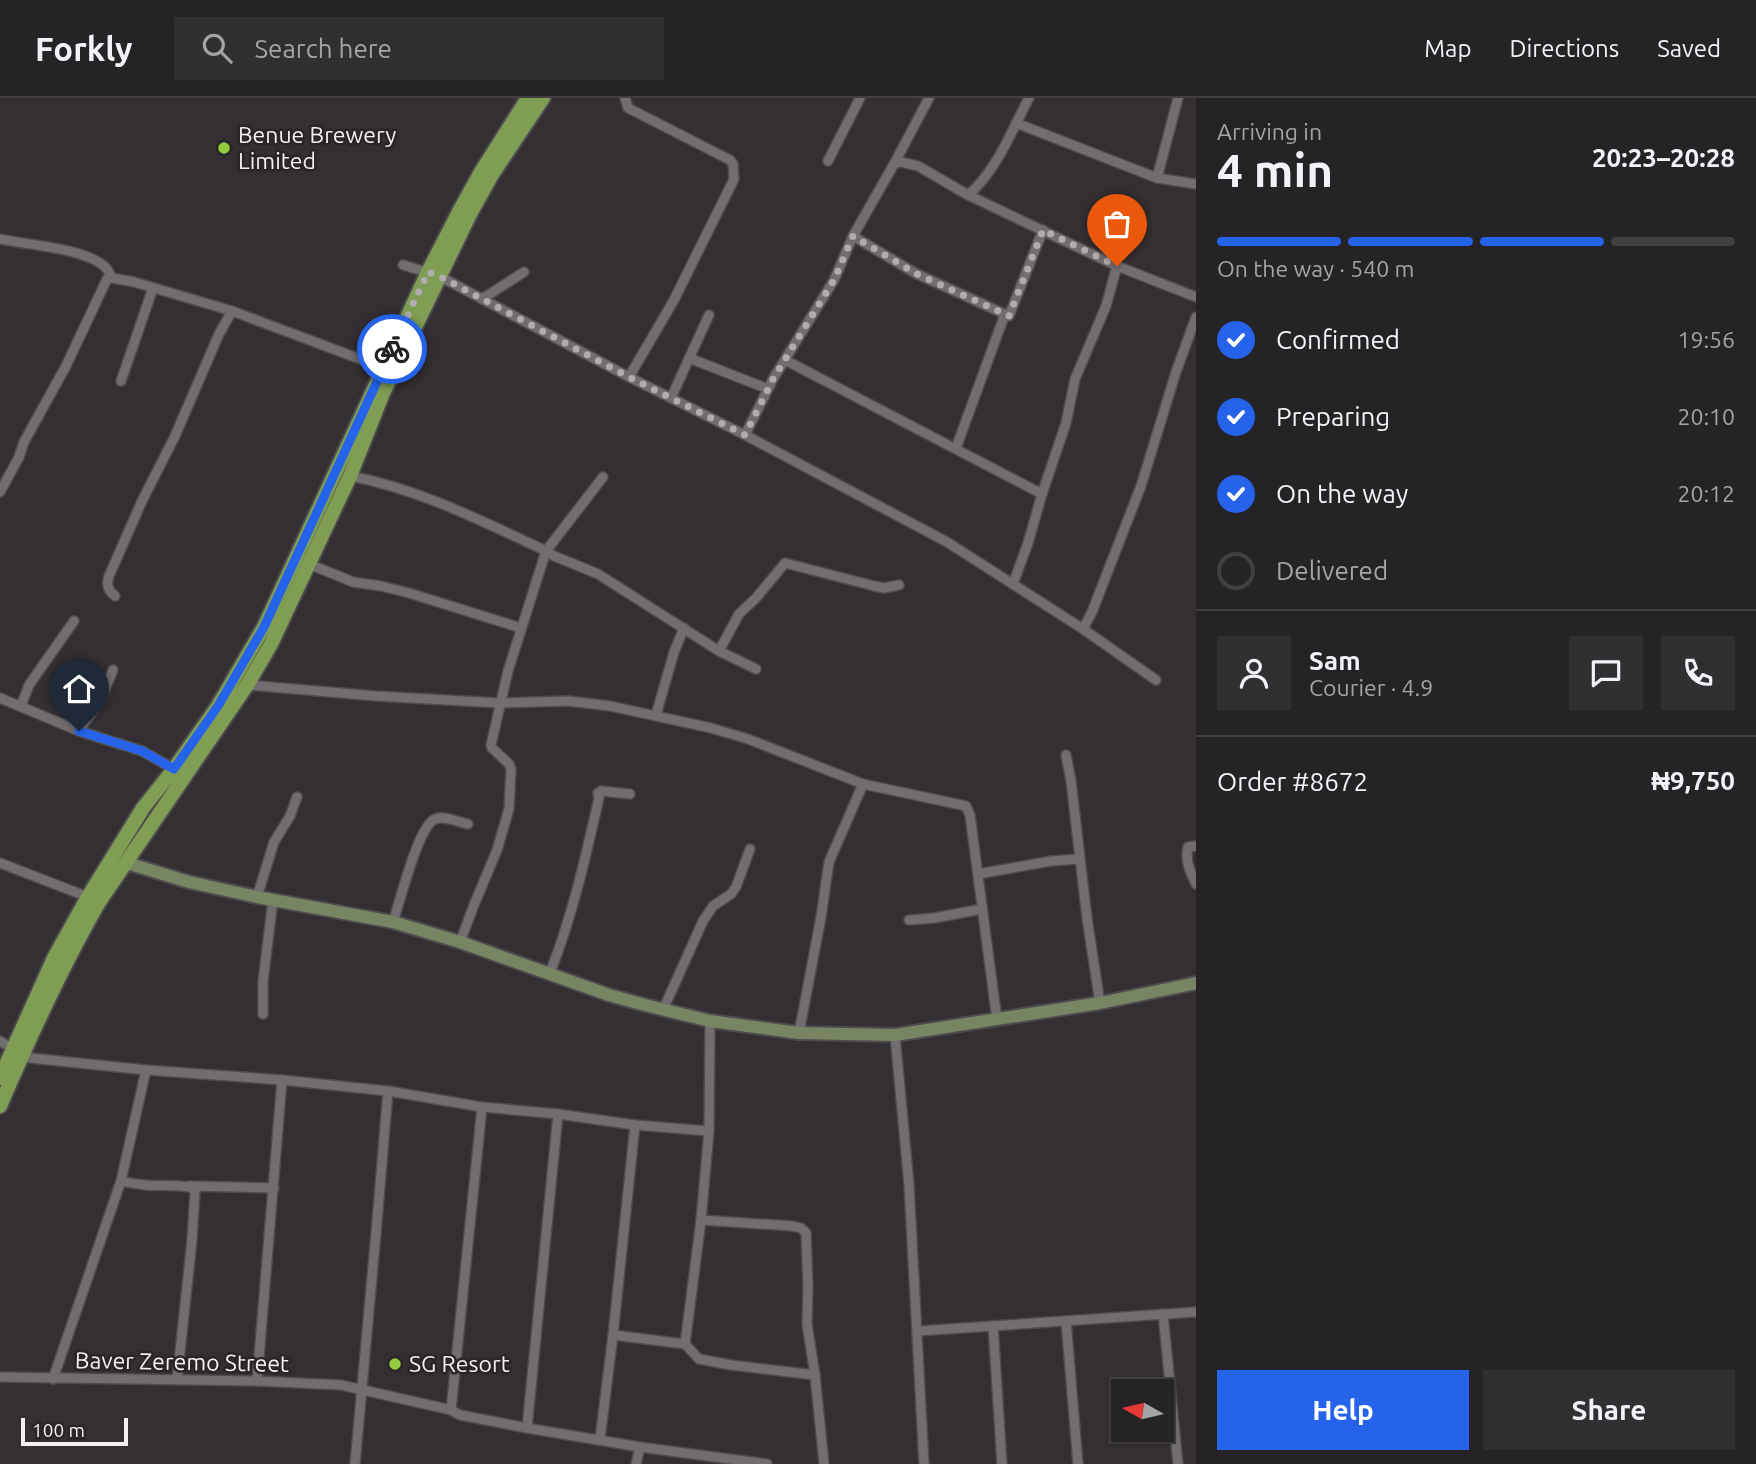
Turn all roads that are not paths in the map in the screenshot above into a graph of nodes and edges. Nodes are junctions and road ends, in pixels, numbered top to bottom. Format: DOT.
graph roads {
  1 [pos="528,98"];
  2 [pos="543,98"];
  3 [pos="625,98"];
  4 [pos="860,98"];
  5 [pos="919,98"];
  6 [pos="929,98"];
  7 [pos="1029,98"];
  8 [pos="1176,99"];
  9 [pos="921,114"];
  10 [pos="1016,123"];
  11 [pos="828,161"];
  12 [pos="894,164"];
  13 [pos="1157,178"];
  14 [pos="1196,184"];
  15 [pos="968,195"];
  16 [pos="1043,230"];
  17 [pos="853,236"];
  18 [pos="0,239"];
  19 [pos="403,265"];
  20 [pos="1117,266"];
  21 [pos="524,272"];
  22 [pos="433,274"];
  23 [pos="112,278"];
  24 [pos="153,288"];
  25 [pos="1196,297"];
  26 [pos="482,299"];
  27 [pos="232,311"];
  28 [pos="1005,314"];
  29 [pos="709,315"];
  30 [pos="1196,317"];
  31 [pos="689,358"];
  32 [pos="785,360"];
  33 [pos="384,368"];
  34 [pos="629,377"];
  35 [pos="121,381"];
  36 [pos="763,387"];
  37 [pos="670,398"];
  38 [pos="745,435"];
  39 [pos="956,448"];
  40 [pos="350,476"];
  41 [pos="603,477"];
  42 [pos="0,492"];
  43 [pos="1042,494"];
  44 [pos="546,551"];
  45 [pos="309,564"];
  46 [pos="1013,584"];
  47 [pos="899,585"];
  48 [pos="115,596"];
  49 [pos="74,621"];
  50 [pos="521,628"];
  51 [pos="684,628"];
  52 [pos="1083,629"];
  53 [pos="719,651"];
  54 [pos="756,669"];
  55 [pos="113,670"];
  56 [pos="1156,680"];
  57 [pos="247,685"];
  58 [pos="0,698"];
  59 [pos="499,703"];
  60 [pos="21,706"];
  61 [pos="656,715"];
  62 [pos="79,731"];
  63 [pos="1066,755"];
  64 [pos="174,769"];
  65 [pos="863,784"];
  66 [pos="630,794"];
  67 [pos="297,797"];
  68 [pos="468,824"];
  69 [pos="1196,846"];
  70 [pos="750,849"];
  71 [pos="1079,859"];
  72 [pos="0,863"];
  73 [pos="127,863"];
  74 [pos="978,874"];
  75 [pos="1196,884"];
  76 [pos="257,897"];
  77 [pos="88,898"];
  78 [pos="273,900"];
  79 [pos="982,909"];
  80 [pos="909,920"];
  81 [pos="393,922"];
  82 [pos="460,942"];
  83 [pos="550,973"];
  84 [pos="1196,983"];
  85 [pos="1100,1003"];
  86 [pos="663,1010"];
  87 [pos="262,1014"];
  88 [pos="997,1020"];
  89 [pos="710,1021"];
  90 [pos="799,1033"];
  91 [pos="895,1035"];
  92 [pos="11,1049"];
  93 [pos="146,1070"];
  94 [pos="0,1078"];
  95 [pos="282,1080"];
  96 [pos="387,1091"];
  97 [pos="0,1106"];
  98 [pos="482,1107"];
  99 [pos="558,1114"];
  100 [pos="635,1125"];
  101 [pos="709,1131"];
  102 [pos="121,1181"];
  103 [pos="190,1186"];
  104 [pos="274,1188"];
  105 [pos="701,1220"];
  106 [pos="1196,1312"];
  107 [pos="1163,1314"];
  108 [pos="1066,1321"];
  109 [pos="993,1326"];
  110 [pos="918,1331"];
  111 [pos="613,1335"];
  112 [pos="685,1343"];
  113 [pos="815,1375"];
  114 [pos="0,1377"];
  115 [pos="53,1379"];
  116 [pos="177,1380"];
  117 [pos="257,1381"];
  118 [pos="362,1389"];
  119 [pos="451,1410"];
  120 [pos="527,1428"];
  121 [pos="600,1439"];
  122 [pos="640,1447"];
  123 [pos="355,1464"];
  124 [pos="636,1464"];
  125 [pos="767,1464"];
  126 [pos="824,1464"];
  127 [pos="924,1464"];
  128 [pos="1002,1464"];
  129 [pos="1078,1464"];
  130 [pos="1178,1464"];
  1 -- 22 [label="main road"];
  2 -- 22 [label="main road"];
  3 -- 34 [label="street"];
  4 -- 11 [label="street"];
  5 -- 9 [label="street"];
  6 -- 9 [label="street"];
  7 -- 10 [label="street"];
  8 -- 13 [label="street"];
  9 -- 12 [label="street"];
  10 -- 13 [label="street"];
  10 -- 15 [label="street"];
  12 -- 15 [label="street"];
  12 -- 17 [label="street"];
  13 -- 14 [label="street"];
  15 -- 16 [label="street"];
  16 -- 20 [label="street"];
  16 -- 28 [label="street"];
  17 -- 28 [label="street"];
  17 -- 32 [label="street"];
  18 -- 23 [label="street"];
  19 -- 22 [label="street"];
  20 -- 25 [label="street"];
  20 -- 43 [label="street"];
  21 -- 26 [label="street"];
  22 -- 26 [label="street"];
  22 -- 33 [label="main road"];
  22 -- 40 [label="main road"];
  23 -- 24 [label="street"];
  23 -- 42 [label="street"];
  24 -- 27 [label="street"];
  24 -- 35 [label="street"];
  26 -- 34 [label="street"];
  27 -- 33 [label="street"];
  27 -- 48 [label="street"];
  28 -- 39 [label="street"];
  29 -- 31 [label="street"];
  30 -- 52 [label="street"];
  31 -- 36 [label="street"];
  31 -- 37 [label="street"];
  32 -- 38 [label="street"];
  32 -- 39 [label="street"];
  33 -- 64 [label="main road"];
  34 -- 37 [label="street"];
  37 -- 38 [label="street"];
  38 -- 46 [label="street"];
  39 -- 43 [label="street"];
  40 -- 44 [label="street"];
  40 -- 45 [label="main road"];
  41 -- 44 [label="street"];
  43 -- 46 [label="street"];
  44 -- 50 [label="street"];
  44 -- 51 [label="street"];
  45 -- 50 [label="street"];
  45 -- 57 [label="main road"];
  46 -- 52 [label="street"];
  47 -- 53 [label="street"];
  49 -- 60 [label="street"];
  50 -- 59 [label="street"];
  51 -- 53 [label="street"];
  51 -- 61 [label="street"];
  52 -- 56 [label="street"];
  53 -- 54 [label="street"];
  55 -- 62 [label="street"];
  57 -- 59 [label="street"];
  57 -- 73 [label="main road"];
  58 -- 60 [label="street"];
  59 -- 61 [label="street"];
  59 -- 82 [label="street"];
  60 -- 62 [label="street"];
  61 -- 65 [label="street"];
  62 -- 64 [label="street"];
  63 -- 71 [label="street"];
  64 -- 77 [label="main road"];
  65 -- 74 [label="street"];
  65 -- 90 [label="street"];
  66 -- 83 [label="street"];
  67 -- 76 [label="street"];
  68 -- 81 [label="street"];
  69 -- 75 [label="street"];
  70 -- 86 [label="street"];
  71 -- 74 [label="street"];
  71 -- 85 [label="street"];
  72 -- 77 [label="street"];
  73 -- 76 [label="street"];
  73 -- 92 [label="main road"];
  74 -- 79 [label="street"];
  76 -- 78 [label="street"];
  77 -- 92 [label="main road"];
  78 -- 81 [label="street"];
  78 -- 87 [label="street"];
  79 -- 80 [label="street"];
  79 -- 88 [label="street"];
  81 -- 82 [label="street"];
  82 -- 83 [label="street"];
  83 -- 86 [label="street"];
  84 -- 85 [label="street"];
  85 -- 88 [label="street"];
  86 -- 89 [label="street"];
  88 -- 91 [label="street"];
  89 -- 90 [label="street"];
  89 -- 101 [label="street"];
  90 -- 91 [label="street"];
  91 -- 110 [label="street"];
  92 -- 93 [label="street"];
  92 -- 94 [label="main road"];
  92 -- 97 [label="main road"];
  93 -- 95 [label="street"];
  93 -- 102 [label="street"];
  95 -- 96 [label="street"];
  95 -- 104 [label="street"];
  96 -- 98 [label="street"];
  96 -- 118 [label="street"];
  98 -- 99 [label="street"];
  98 -- 119 [label="street"];
  99 -- 100 [label="street"];
  99 -- 120 [label="street"];
  100 -- 101 [label="street"];
  100 -- 111 [label="street"];
  101 -- 105 [label="street"];
  102 -- 103 [label="street"];
  102 -- 115 [label="street"];
  103 -- 104 [label="street"];
  103 -- 116 [label="street"];
  104 -- 117 [label="street"];
  105 -- 112 [label="street"];
  105 -- 113 [label="street"];
  106 -- 107 [label="street"];
  107 -- 108 [label="street"];
  107 -- 130 [label="street"];
  108 -- 109 [label="street"];
  108 -- 129 [label="street"];
  109 -- 110 [label="street"];
  109 -- 128 [label="street"];
  110 -- 127 [label="street"];
  111 -- 112 [label="street"];
  111 -- 121 [label="street"];
  112 -- 113 [label="street"];
  113 -- 126 [label="street"];
  114 -- 115 [label="street, Baver Zeremo Street"];
  115 -- 116 [label="street, Baver Zeremo Street"];
  116 -- 117 [label="street, Baver Zeremo Street"];
  117 -- 118 [label="street, Baver Zeremo Street"];
  118 -- 119 [label="street, Baver Zeremo Street"];
  118 -- 123 [label="street"];
  119 -- 120 [label="street, Baver Zeremo Street"];
  120 -- 121 [label="street, Baver Zeremo Street"];
  121 -- 122 [label="street, Baver Zeremo Street"];
  122 -- 124 [label="street"];
  122 -- 125 [label="street, Baver Zeremo Street"];
}
